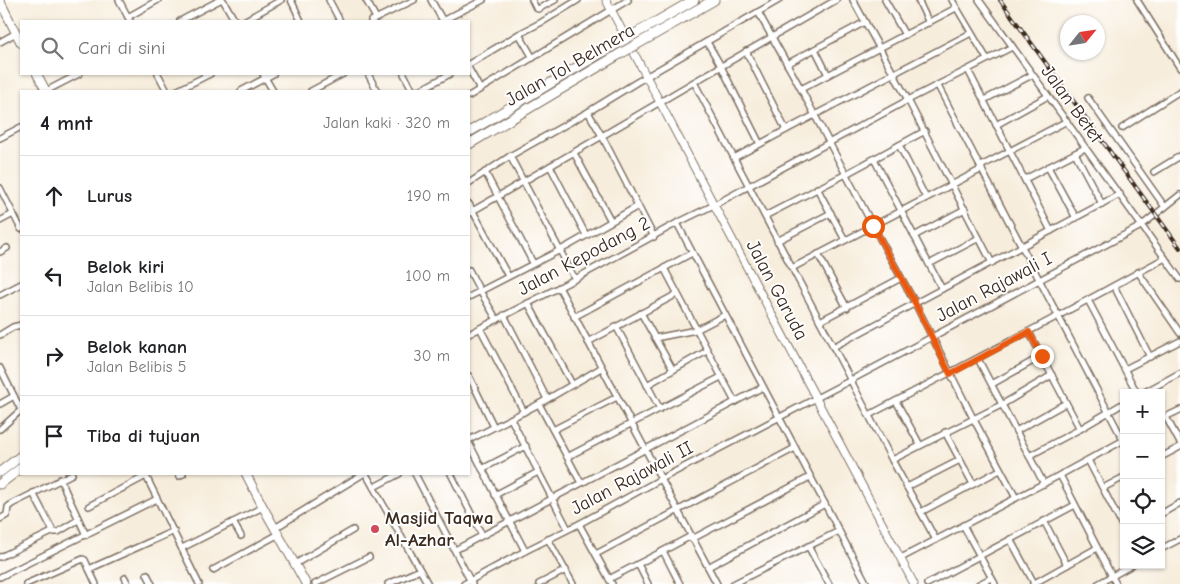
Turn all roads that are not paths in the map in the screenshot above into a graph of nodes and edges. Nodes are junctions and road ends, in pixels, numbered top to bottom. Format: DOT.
graph roads {
  1 [pos="119,0"];
  2 [pos="158,0"];
  3 [pos="222,0"];
  4 [pos="281,0"];
  5 [pos="291,0"];
  6 [pos="329,0"];
  7 [pos="366,0"];
  8 [pos="397,0"];
  9 [pos="414,0"];
  10 [pos="431,0"];
  11 [pos="482,0"];
  12 [pos="532,0"];
  13 [pos="556,0"];
  14 [pos="578,0"];
  15 [pos="606,0"];
  16 [pos="628,0"];
  17 [pos="694,0"];
  18 [pos="714,0"];
  19 [pos="779,0"];
  20 [pos="836,0"];
  21 [pos="853,0"];
  22 [pos="886,0"];
  23 [pos="918,0"];
  24 [pos="952,0"];
  25 [pos="979,0"];
  26 [pos="1137,0"];
  27 [pos="0,1"];
  28 [pos="400,7"];
  29 [pos="956,8"];
  30 [pos="611,10"];
  31 [pos="758,12"];
  32 [pos="129,19"];
  33 [pos="182,20"];
  34 [pos="234,20"];
  35 [pos="246,20"];
  36 [pos="301,20"];
  37 [pos="339,20"];
  38 [pos="373,20"];
  39 [pos="441,20"];
  40 [pos="444,20"];
  41 [pos="866,22"];
  42 [pos="929,22"];
  43 [pos="16,32"];
  44 [pos="971,33"];
  45 [pos="519,34"];
  46 [pos="905,35"];
  47 [pos="772,36"];
  48 [pos="20,41"];
  49 [pos="0,42"];
  50 [pos="707,42"];
  51 [pos="1012,47"];
  52 [pos="880,48"];
  53 [pos="815,49"];
  54 [pos="746,52"];
  55 [pos="533,58"];
  56 [pos="987,59"];
  57 [pos="470,63"];
  58 [pos="787,64"];
  59 [pos="721,66"];
  60 [pos="1180,68"];
  61 [pos="968,70"];
  62 [pos="470,71"];
  63 [pos="893,73"];
  64 [pos="38,75"];
  65 [pos="77,75"];
  66 [pos="159,75"];
  67 [pos="208,75"];
  68 [pos="341,75"];
  69 [pos="369,75"];
  70 [pos="405,75"];
  71 [pos="828,75"];
  72 [pos="1032,75"];
  73 [pos="265,76"];
  74 [pos="438,76"];
  75 [pos="647,77"];
  76 [pos="694,82"];
  77 [pos="938,86"];
  78 [pos="480,89"];
  79 [pos="801,89"];
  80 [pos="45,90"];
  81 [pos="48,90"];
  82 [pos="166,90"];
  83 [pos="178,90"];
  84 [pos="243,90"];
  85 [pos="272,90"];
  86 [pos="314,90"];
  87 [pos="376,90"];
  88 [pos="412,90"];
  89 [pos="419,90"];
  90 [pos="1180,91"];
  91 [pos="470,95"];
  92 [pos="1048,96"];
  93 [pos="1088,98"];
  94 [pos="908,100"];
  95 [pos="984,100"];
  96 [pos="660,102"];
  97 [pos="588,112"];
  98 [pos="814,115"];
  99 [pos="1067,121"];
  100 [pos="996,125"];
  101 [pos="20,128"];
  102 [pos="1122,128"];
  103 [pos="786,130"];
  104 [pos="470,131"];
  105 [pos="925,131"];
  106 [pos="602,136"];
  107 [pos="0,138"];
  108 [pos="470,143"];
  109 [pos="829,143"];
  110 [pos="760,144"];
  111 [pos="899,145"];
  112 [pos="1085,148"];
  113 [pos="1010,151"];
  114 [pos="574,152"];
  115 [pos="1075,153"];
  116 [pos="510,156"];
  117 [pos="1180,156"];
  118 [pos="734,158"];
  119 [pos="874,159"];
  120 [pos="550,166"];
  121 [pos="1048,167"];
  122 [pos="981,168"];
  123 [pos="485,172"];
  124 [pos="1154,172"];
  125 [pos="846,174"];
  126 [pos="1024,179"];
  127 [pos="524,181"];
  128 [pos="470,182"];
  129 [pos="952,184"];
  130 [pos="750,186"];
  131 [pos="0,188"];
  132 [pos="817,188"];
  133 [pos="1120,194"];
  134 [pos="1180,195"];
  135 [pos="497,196"];
  136 [pos="926,198"];
  137 [pos="1102,204"];
  138 [pos="714,205"];
  139 [pos="638,206"];
  140 [pos="1165,208"];
  141 [pos="965,209"];
  142 [pos="471,211"];
  143 [pos="900,211"];
  144 [pos="831,213"];
  145 [pos="13,214"];
  146 [pos="765,216"];
  147 [pos="1076,218"];
  148 [pos="0,221"];
  149 [pos="611,221"];
  150 [pos="677,223"];
  151 [pos="873,226"];
  152 [pos="1141,226"];
  153 [pos="20,227"];
  154 [pos="1051,230"];
  155 [pos="586,235"];
  156 [pos="914,236"];
  157 [pos="654,237"];
  158 [pos="979,238"];
  159 [pos="845,240"];
  160 [pos="777,241"];
  161 [pos="1022,246"];
  162 [pos="7,248"];
  163 [pos="560,250"];
  164 [pos="0,252"];
  165 [pos="692,253"];
  166 [pos="818,254"];
  167 [pos="1165,258"];
  168 [pos="532,263"];
  169 [pos="992,263"];
  170 [pos="929,264"];
  171 [pos="664,268"];
  172 [pos="792,268"];
  173 [pos="470,272"];
  174 [pos="1138,272"];
  175 [pos="508,276"];
  176 [pos="901,278"];
  177 [pos="575,279"];
  178 [pos="1180,279"];
  179 [pos="1040,280"];
  180 [pos="20,285"];
  181 [pos="1114,286"];
  182 [pos="559,287"];
  183 [pos="942,289"];
  184 [pos="480,292"];
  185 [pos="677,294"];
  186 [pos="0,295"];
  187 [pos="470,297"];
  188 [pos="1088,300"];
  189 [pos="528,303"];
  190 [pos="915,303"];
  191 [pos="846,308"];
  192 [pos="641,313"];
  193 [pos="504,316"];
  194 [pos="725,316"];
  195 [pos="1058,316"];
  196 [pos="574,317"];
  197 [pos="497,320"];
  198 [pos="820,321"];
  199 [pos="20,325"];
  200 [pos="616,326"];
  201 [pos="480,328"];
  202 [pos="696,330"];
  203 [pos="1029,332"];
  204 [pos="470,333"];
  205 [pos="1180,333"];
  206 [pos="0,335"];
  207 [pos="931,336"];
  208 [pos="656,338"];
  209 [pos="1180,341"];
  210 [pos="588,342"];
  211 [pos="833,348"];
  212 [pos="707,351"];
  213 [pos="1042,356"];
  214 [pos="1150,357"];
  215 [pos="978,359"];
  216 [pos="601,368"];
  217 [pos="1124,369"];
  218 [pos="673,370"];
  219 [pos="1,371"];
  220 [pos="1180,373"];
  221 [pos="950,374"];
  222 [pos="1052,375"];
  223 [pos="721,377"];
  224 [pos="470,378"];
  225 [pos="851,380"];
  226 [pos="572,384"];
  227 [pos="992,384"];
  228 [pos="647,385"];
  229 [pos="763,387"];
  230 [pos="1135,389"];
  231 [pos="1150,389"];
  232 [pos="14,396"];
  233 [pos="617,397"];
  234 [pos="815,398"];
  235 [pos="547,399"];
  236 [pos="896,401"];
  237 [pos="735,402"];
  238 [pos="1066,403"];
  239 [pos="0,404"];
  240 [pos="539,404"];
  241 [pos="1002,404"];
  242 [pos="1120,405"];
  243 [pos="20,408"];
  244 [pos="660,409"];
  245 [pos="1180,410"];
  246 [pos="20,411"];
  247 [pos="524,412"];
  248 [pos="1108,412"];
  249 [pos="869,415"];
  250 [pos="778,418"];
  251 [pos="973,418"];
  252 [pos="1165,418"];
  253 [pos="511,419"];
  254 [pos="1165,420"];
  255 [pos="630,423"];
  256 [pos="494,427"];
  257 [pos="0,429"];
  258 [pos="1080,429"];
  259 [pos="553,430"];
  260 [pos="1016,431"];
  261 [pos="945,432"];
  262 [pos="1120,434"];
  263 [pos="470,441"];
  264 [pos="1120,442"];
  265 [pos="1180,443"];
  266 [pos="470,444"];
  267 [pos="526,446"];
  268 [pos="920,446"];
  269 [pos="1180,447"];
  270 [pos="795,448"];
  271 [pos="645,449"];
  272 [pos="1165,455"];
  273 [pos="1029,456"];
  274 [pos="20,457"];
  275 [pos="567,457"];
  276 [pos="892,460"];
  277 [pos="960,460"];
  278 [pos="1088,460"];
  279 [pos="20,469"];
  280 [pos="482,470"];
  281 [pos="1000,470"];
  282 [pos="0,472"];
  283 [pos="538,472"];
  284 [pos="70,475"];
  285 [pos="145,475"];
  286 [pos="247,475"];
  287 [pos="363,475"];
  288 [pos="366,475"];
  289 [pos="397,475"];
  290 [pos="416,475"];
  291 [pos="452,475"];
  292 [pos="1060,475"];
  293 [pos="810,477"];
  294 [pos="60,479"];
  295 [pos="660,479"];
  296 [pos="1120,479"];
  297 [pos="0,484"];
  298 [pos="581,484"];
  299 [pos="973,484"];
  300 [pos="1044,484"];
  301 [pos="374,487"];
  302 [pos="908,487"];
  303 [pos="1102,488"];
  304 [pos="34,493"];
  305 [pos="495,495"];
  306 [pos="1016,498"];
  307 [pos="552,499"];
  308 [pos="158,500"];
  309 [pos="1180,503"];
  310 [pos="825,504"];
  311 [pos="1075,505"];
  312 [pos="89,506"];
  313 [pos="263,507"];
  314 [pos="677,510"];
  315 [pos="921,512"];
  316 [pos="1165,512"];
  317 [pos="0,519"];
  318 [pos="78,520"];
  319 [pos="509,521"];
  320 [pos="1044,521"];
  321 [pos="233,522"];
  322 [pos="579,524"];
  323 [pos="1121,524"];
  324 [pos="963,525"];
  325 [pos="568,529"];
  326 [pos="353,530"];
  327 [pos="174,531"];
  328 [pos="277,531"];
  329 [pos="839,531"];
  330 [pos="52,532"];
  331 [pos="86,535"];
  332 [pos="482,535"];
  333 [pos="241,536"];
  334 [pos="692,537"];
  335 [pos="548,539"];
  336 [pos="1010,539"];
  337 [pos="936,540"];
  338 [pos="1180,540"];
  339 [pos="808,546"];
  340 [pos="1165,547"];
  341 [pos="182,548"];
  342 [pos="1097,548"];
  343 [pos="455,550"];
  344 [pos="525,551"];
  345 [pos="663,551"];
  346 [pos="596,554"];
  347 [pos="979,555"];
  348 [pos="0,557"];
  349 [pos="369,557"];
  350 [pos="901,558"];
  351 [pos="295,564"];
  352 [pos="638,564"];
  353 [pos="1067,565"];
  354 [pos="708,567"];
  355 [pos="89,569"];
  356 [pos="1125,569"];
  357 [pos="213,570"];
  358 [pos="420,570"];
  359 [pos="566,570"];
  360 [pos="147,574"];
  361 [pos="0,577"];
  362 [pos="1112,577"];
  363 [pos="125,578"];
  364 [pos="992,578"];
  365 [pos="610,581"];
  366 [pos="472,582"];
  367 [pos="26,584"];
  368 [pos="96,584"];
  369 [pos="128,584"];
  370 [pos="152,584"];
  371 [pos="199,584"];
  372 [pos="306,584"];
  373 [pos="315,584"];
  374 [pos="388,584"];
  375 [pos="428,584"];
  376 [pos="464,584"];
  377 [pos="539,584"];
  378 [pos="573,584"];
  379 [pos="648,584"];
  380 [pos="680,584"];
  381 [pos="716,584"];
  382 [pos="733,584"];
  383 [pos="829,584"];
  384 [pos="867,584"];
  385 [pos="914,584"];
  386 [pos="927,584"];
  387 [pos="979,584"];
  388 [pos="995,584"];
  389 [pos="1033,584"];
  390 [pos="1098,584"];
  391 [pos="1116,584"];
  1 -- 32 [label="street"];
  2 -- 32 [label="street"];
  3 -- 33 [label="street"];
  3 -- 34 [label="street"];
  4 -- 35 [label="street"];
  5 -- 36 [label="street"];
  6 -- 37 [label="street"];
  7 -- 38 [label="street"];
  8 -- 28 [label="street"];
  9 -- 28 [label="street"];
  10 -- 39 [label="street"];
  11 -- 40 [label="street"];
  12 -- 13 [label="street"];
  14 -- 45 [label="street"];
  15 -- 30 [label="street, Jalan Garuda"];
  16 -- 30 [label="street"];
  17 -- 104 [label="highway, Jalan Tol Belmera, bridge"];
  18 -- 108 [label="highway, Jalan Tol Belmera, bridge"];
  19 -- 31 [label="street"];
  20 -- 47 [label="street"];
  21 -- 41 [label="street"];
  22 -- 46 [label="street"];
  23 -- 42 [label="street"];
  24 -- 29 [label="street"];
  25 -- 51 [label="street, Jalan Betet"];
  26 -- 60 [label="street"];
  27 -- 43 [label="main road"];
  28 -- 38 [label="street"];
  29 -- 42 [label="street"];
  29 -- 44 [label="street"];
  30 -- 55 [label="street"];
  30 -- 75 [label="street, Jalan Garuda"];
  31 -- 47 [label="street"];
  31 -- 50 [label="street"];
  41 -- 52 [label="street"];
  41 -- 53 [label="street"];
  42 -- 46 [label="street"];
  43 -- 48 [label="main road"];
  43 -- 49 [label="street"];
  44 -- 56 [label="street"];
  44 -- 63 [label="street"];
  45 -- 55 [label="street"];
  45 -- 57 [label="street"];
  46 -- 52 [label="street"];
  47 -- 54 [label="street"];
  47 -- 58 [label="street"];
  50 -- 59 [label="street"];
  50 -- 75 [label="street"];
  51 -- 56 [label="street, Jalan Kepodang 2"];
  51 -- 72 [label="street, Jalan Betet"];
  52 -- 63 [label="street"];
  52 -- 71 [label="street"];
  53 -- 58 [label="street"];
  53 -- 71 [label="street"];
  54 -- 59 [label="street"];
  54 -- 103 [label="street"];
  55 -- 78 [label="street"];
  56 -- 61 [label="street, Jalan Kepodang 2"];
  58 -- 79 [label="street"];
  59 -- 76 [label="street"];
  59 -- 110 [label="street"];
  61 -- 77 [label="street, Jalan Kepodang 2"];
  61 -- 95 [label="street"];
  62 -- 78 [label="street"];
  63 -- 94 [label="street"];
  63 -- 98 [label="street"];
  64 -- 80 [label="main road"];
  65 -- 81 [label="street"];
  66 -- 82 [label="street"];
  67 -- 83 [label="street"];
  68 -- 86 [label="street"];
  69 -- 87 [label="street"];
  70 -- 88 [label="street"];
  71 -- 79 [label="street"];
  72 -- 92 [label="street, Jalan Betet"];
  72 -- 95 [label="street"];
  73 -- 84 [label="street"];
  73 -- 85 [label="street"];
  74 -- 89 [label="street"];
  75 -- 96 [label="street, Jalan Garuda"];
  75 -- 97 [label="street"];
  76 -- 96 [label="street"];
  76 -- 118 [label="street"];
  77 -- 94 [label="street, Jalan Kepodang 2"];
  77 -- 122 [label="street"];
  78 -- 91 [label="street"];
  79 -- 98 [label="street"];
  90 -- 102 [label="street"];
  92 -- 99 [label="street, Jalan Betet"];
  92 -- 100 [label="street"];
  93 -- 140 [label="street"];
  94 -- 105 [label="street"];
  94 -- 109 [label="street, Jalan Kepodang 2"];
  95 -- 100 [label="street"];
  96 -- 106 [label="street"];
  96 -- 138 [label="street, Jalan Garuda"];
  97 -- 106 [label="street"];
  97 -- 116 [label="street"];
  98 -- 103 [label="street"];
  98 -- 109 [label="street"];
  99 -- 112 [label="street, Jalan Betet"];
  99 -- 113 [label="street"];
  100 -- 113 [label="street"];
  101 -- 107 [label="street"];
  103 -- 110 [label="street"];
  105 -- 111 [label="street"];
  105 -- 129 [label="street"];
  106 -- 114 [label="street"];
  106 -- 139 [label="street"];
  109 -- 125 [label="street"];
  109 -- 130 [label="street, Jalan Kepodang 2"];
  110 -- 118 [label="street"];
  111 -- 119 [label="street"];
  111 -- 136 [label="street"];
  112 -- 115 [label="street"];
  112 -- 133 [label="street, Jalan Betet"];
  113 -- 122 [label="street"];
  113 -- 126 [label="street"];
  114 -- 120 [label="street"];
  114 -- 149 [label="street"];
  115 -- 121 [label="street"];
  115 -- 137 [label="street"];
  116 -- 123 [label="street"];
  116 -- 127 [label="street"];
  117 -- 124 [label="street"];
  118 -- 130 [label="street"];
  119 -- 125 [label="street"];
  119 -- 143 [label="street"];
  120 -- 127 [label="street"];
  120 -- 155 [label="street"];
  121 -- 126 [label="street"];
  121 -- 147 [label="street"];
  122 -- 129 [label="street"];
  122 -- 161 [label="street"];
  123 -- 128 [label="street"];
  123 -- 135 [label="street"];
  125 -- 132 [label="street"];
  125 -- 151 [label="street"];
  126 -- 154 [label="street"];
  127 -- 135 [label="street"];
  127 -- 163 [label="street"];
  129 -- 136 [label="street"];
  129 -- 141 [label="street"];
  130 -- 138 [label="street, Jalan Kepodang 2"];
  130 -- 146 [label="street"];
  131 -- 145 [label="street"];
  132 -- 144 [label="street"];
  132 -- 146 [label="street"];
  133 -- 137 [label="street"];
  133 -- 152 [label="street, Jalan Betet"];
  134 -- 140 [label="street, Jalan Rajawali I"];
  135 -- 142 [label="street"];
  135 -- 168 [label="street"];
  136 -- 143 [label="street"];
  137 -- 147 [label="street"];
  138 -- 150 [label="street, Jalan Kepodang 2"];
  138 -- 234 [label="street, Jalan Garuda"];
  139 -- 149 [label="street"];
  139 -- 157 [label="street"];
  140 -- 152 [label="street, Jalan Rajawali I"];
  141 -- 156 [label="street"];
  141 -- 158 [label="street"];
  142 -- 175 [label="street"];
  143 -- 151 [label="street"];
  143 -- 156 [label="street"];
  144 -- 159 [label="street"];
  144 -- 160 [label="street"];
  145 -- 148 [label="street"];
  145 -- 153 [label="street"];
  146 -- 160 [label="street"];
  147 -- 154 [label="street"];
  149 -- 155 [label="street"];
  150 -- 157 [label="street, Jalan Kepodang 2"];
  150 -- 165 [label="street"];
  151 -- 159 [label="street"];
  151 -- 176 [label="street"];
  152 -- 167 [label="street, Jalan Betet"];
  152 -- 179 [label="street, Jalan Rajawali I"];
  154 -- 161 [label="street"];
  155 -- 163 [label="street"];
  156 -- 170 [label="street"];
  157 -- 177 [label="street, Jalan Kepodang 2"];
  158 -- 169 [label="street"];
  158 -- 170 [label="street"];
  159 -- 166 [label="street"];
  160 -- 172 [label="street"];
  161 -- 169 [label="street"];
  161 -- 179 [label="street"];
  162 -- 164 [label="street"];
  163 -- 168 [label="street"];
  163 -- 177 [label="street"];
  165 -- 171 [label="street"];
  165 -- 194 [label="street"];
  166 -- 172 [label="street"];
  166 -- 191 [label="street"];
  167 -- 174 [label="street"];
  167 -- 178 [label="street, Jalan Betet"];
  168 -- 175 [label="street"];
  169 -- 183 [label="street"];
  170 -- 183 [label="street"];
  171 -- 185 [label="street"];
  171 -- 196 [label="street"];
  172 -- 198 [label="street"];
  173 -- 184 [label="street"];
  174 -- 181 [label="street"];
  174 -- 205 [label="street"];
  175 -- 184 [label="street"];
  176 -- 190 [label="street"];
  176 -- 191 [label="street"];
  177 -- 182 [label="street, Jalan Kepodang 2"];
  179 -- 195 [label="street"];
  179 -- 207 [label="street, Jalan Rajawali I"];
  180 -- 186 [label="street"];
  181 -- 188 [label="street"];
  181 -- 214 [label="street"];
  182 -- 189 [label="street, Jalan Kepodang 2"];
  182 -- 196 [label="street"];
  183 -- 190 [label="street"];
  184 -- 187 [label="street"];
  184 -- 197 [label="street"];
  185 -- 192 [label="street"];
  185 -- 202 [label="street"];
  188 -- 195 [label="street"];
  188 -- 217 [label="street"];
  189 -- 193 [label="street, Jalan Kepodang 2"];
  189 -- 226 [label="street"];
  190 -- 207 [label="street"];
  190 -- 211 [label="street"];
  191 -- 198 [label="street"];
  192 -- 200 [label="street"];
  192 -- 208 [label="street"];
  193 -- 197 [label="street, Jalan Kepodang 2"];
  193 -- 235 [label="street"];
  194 -- 202 [label="street"];
  194 -- 229 [label="street"];
  195 -- 203 [label="street"];
  195 -- 248 [label="street"];
  196 -- 210 [label="street"];
  197 -- 201 [label="street, Jalan Kepodang 2"];
  198 -- 211 [label="street"];
  199 -- 206 [label="street"];
  200 -- 210 [label="street"];
  200 -- 228 [label="street"];
  201 -- 204 [label="street, Jalan Kepodang 2"];
  201 -- 247 [label="street"];
  202 -- 208 [label="street"];
  202 -- 212 [label="street"];
  203 -- 213 [label="street"];
  203 -- 215 [label="street"];
  207 -- 221 [label="street"];
  207 -- 225 [label="street, Jalan Rajawali I"];
  208 -- 218 [label="street"];
  209 -- 214 [label="street"];
  210 -- 216 [label="street"];
  211 -- 225 [label="street"];
  212 -- 218 [label="street"];
  212 -- 223 [label="street"];
  213 -- 222 [label="street"];
  213 -- 227 [label="street"];
  214 -- 217 [label="street"];
  215 -- 221 [label="street"];
  215 -- 227 [label="street"];
  216 -- 226 [label="street"];
  216 -- 233 [label="street"];
  217 -- 230 [label="street"];
  218 -- 228 [label="street"];
  219 -- 232 [label="street"];
  220 -- 231 [label="street"];
  221 -- 236 [label="street"];
  221 -- 251 [label="street"];
  222 -- 238 [label="street"];
  222 -- 241 [label="street"];
  223 -- 237 [label="street"];
  223 -- 244 [label="street"];
  224 -- 256 [label="street"];
  225 -- 234 [label="street, Jalan Rajawali I"];
  225 -- 249 [label="street"];
  226 -- 235 [label="street"];
  227 -- 241 [label="street"];
  228 -- 244 [label="street"];
  229 -- 237 [label="street"];
  229 -- 250 [label="street"];
  232 -- 239 [label="street"];
  232 -- 243 [label="street"];
  233 -- 255 [label="street"];
  233 -- 259 [label="street"];
  234 -- 250 [label="street, Jalan Rajawali II"];
  234 -- 350 [label="street, Jalan Garuda"];
  235 -- 240 [label="street"];
  236 -- 249 [label="street"];
  236 -- 268 [label="street"];
  237 -- 271 [label="street"];
  238 -- 258 [label="street"];
  238 -- 260 [label="street"];
  240 -- 247 [label="street"];
  240 -- 259 [label="street"];
  241 -- 251 [label="street"];
  241 -- 260 [label="street"];
  242 -- 248 [label="street"];
  244 -- 255 [label="street"];
  245 -- 252 [label="street"];
  246 -- 257 [label="street"];
  247 -- 253 [label="street"];
  248 -- 258 [label="street"];
  248 -- 262 [label="street"];
  249 -- 276 [label="street"];
  250 -- 270 [label="street"];
  250 -- 295 [label="street, Jalan Rajawali II"];
  251 -- 261 [label="street"];
  251 -- 281 [label="street"];
  253 -- 256 [label="street"];
  253 -- 267 [label="street"];
  254 -- 265 [label="street"];
  255 -- 271 [label="street"];
  255 -- 275 [label="street"];
  256 -- 263 [label="street"];
  258 -- 273 [label="street"];
  259 -- 275 [label="street"];
  260 -- 273 [label="street"];
  261 -- 268 [label="street"];
  261 -- 277 [label="street"];
  264 -- 278 [label="street"];
  266 -- 280 [label="street"];
  267 -- 280 [label="street"];
  267 -- 283 [label="street"];
  268 -- 276 [label="street"];
  269 -- 272 [label="street"];
  270 -- 293 [label="street"];
  270 -- 314 [label="street"];
  271 -- 295 [label="street"];
  271 -- 298 [label="street"];
  273 -- 300 [label="street"];
  274 -- 282 [label="highway"];
  275 -- 298 [label="street"];
  276 -- 302 [label="street"];
  277 -- 299 [label="street"];
  277 -- 302 [label="street"];
  278 -- 292 [label="street"];
  278 -- 303 [label="street"];
  279 -- 297 [label="highway"];
  280 -- 305 [label="street"];
  281 -- 299 [label="street"];
  281 -- 306 [label="street"];
  283 -- 305 [label="street"];
  283 -- 307 [label="street"];
  284 -- 294 [label="street"];
  285 -- 308 [label="street"];
  285 -- 312 [label="street"];
  286 -- 313 [label="main road"];
  287 -- 328 [label="street"];
  288 -- 301 [label="street"];
  289 -- 301 [label="street"];
  290 -- 343 [label="street"];
  291 -- 332 [label="street"];
  292 -- 300 [label="street"];
  292 -- 311 [label="street"];
  293 -- 310 [label="street"];
  293 -- 334 [label="street"];
  294 -- 304 [label="street"];
  294 -- 318 [label="street"];
  295 -- 314 [label="street"];
  295 -- 322 [label="street, Jalan Rajawali II"];
  296 -- 303 [label="street"];
  298 -- 307 [label="street"];
  299 -- 315 [label="street"];
  300 -- 306 [label="street"];
  301 -- 358 [label="street"];
  302 -- 315 [label="street"];
  303 -- 323 [label="street"];
  304 -- 317 [label="street"];
  304 -- 330 [label="street"];
  305 -- 319 [label="street"];
  306 -- 324 [label="street"];
  307 -- 319 [label="street"];
  307 -- 325 [label="street"];
  308 -- 327 [label="street"];
  308 -- 331 [label="street"];
  309 -- 316 [label="street"];
  310 -- 329 [label="street"];
  310 -- 354 [label="street"];
  311 -- 320 [label="street"];
  311 -- 342 [label="street"];
  313 -- 321 [label="street"];
  313 -- 328 [label="main road"];
  314 -- 334 [label="street"];
  314 -- 346 [label="street"];
  315 -- 337 [label="street"];
  318 -- 330 [label="street"];
  318 -- 331 [label="street"];
  319 -- 332 [label="street"];
  319 -- 344 [label="street"];
  320 -- 336 [label="street"];
  320 -- 353 [label="street"];
  321 -- 333 [label="street"];
  321 -- 341 [label="street"];
  322 -- 325 [label="street, Jalan Rajawali II"];
  322 -- 346 [label="street"];
  324 -- 337 [label="street"];
  324 -- 347 [label="street"];
  325 -- 335 [label="street, Jalan Rajawali II"];
  326 -- 351 [label="street"];
  327 -- 341 [label="street"];
  327 -- 355 [label="street"];
  328 -- 351 [label="main road"];
  328 -- 357 [label="street"];
  329 -- 339 [label="street"];
  329 -- 384 [label="street"];
  330 -- 348 [label="street"];
  331 -- 361 [label="street"];
  332 -- 343 [label="street"];
  334 -- 345 [label="street"];
  334 -- 354 [label="street"];
  335 -- 344 [label="street, Jalan Rajawali II"];
  335 -- 359 [label="street"];
  336 -- 347 [label="street"];
  336 -- 389 [label="street"];
  337 -- 350 [label="street"];
  338 -- 340 [label="street"];
  339 -- 382 [label="street"];
  339 -- 383 [label="street"];
  341 -- 371 [label="street"];
  342 -- 353 [label="street"];
  342 -- 362 [label="street"];
  343 -- 366 [label="street"];
  344 -- 366 [label="street, Jalan Rajawali II"];
  345 -- 352 [label="street"];
  345 -- 380 [label="street"];
  346 -- 365 [label="street"];
  347 -- 364 [label="street"];
  347 -- 386 [label="street"];
  349 -- 373 [label="street"];
  350 -- 385 [label="street, Jalan Garuda"];
  351 -- 372 [label="main road"];
  352 -- 365 [label="street"];
  352 -- 379 [label="street"];
  353 -- 389 [label="street"];
  354 -- 381 [label="street"];
  355 -- 367 [label="street"];
  355 -- 368 [label="street"];
  356 -- 362 [label="street"];
  358 -- 374 [label="street"];
  358 -- 375 [label="street"];
  359 -- 377 [label="street"];
  359 -- 378 [label="street"];
  360 -- 370 [label="street"];
  362 -- 390 [label="street"];
  362 -- 391 [label="street"];
  363 -- 369 [label="street"];
  364 -- 387 [label="street"];
  364 -- 388 [label="street"];
  366 -- 376 [label="street, Jalan Rajawali II"];
}
